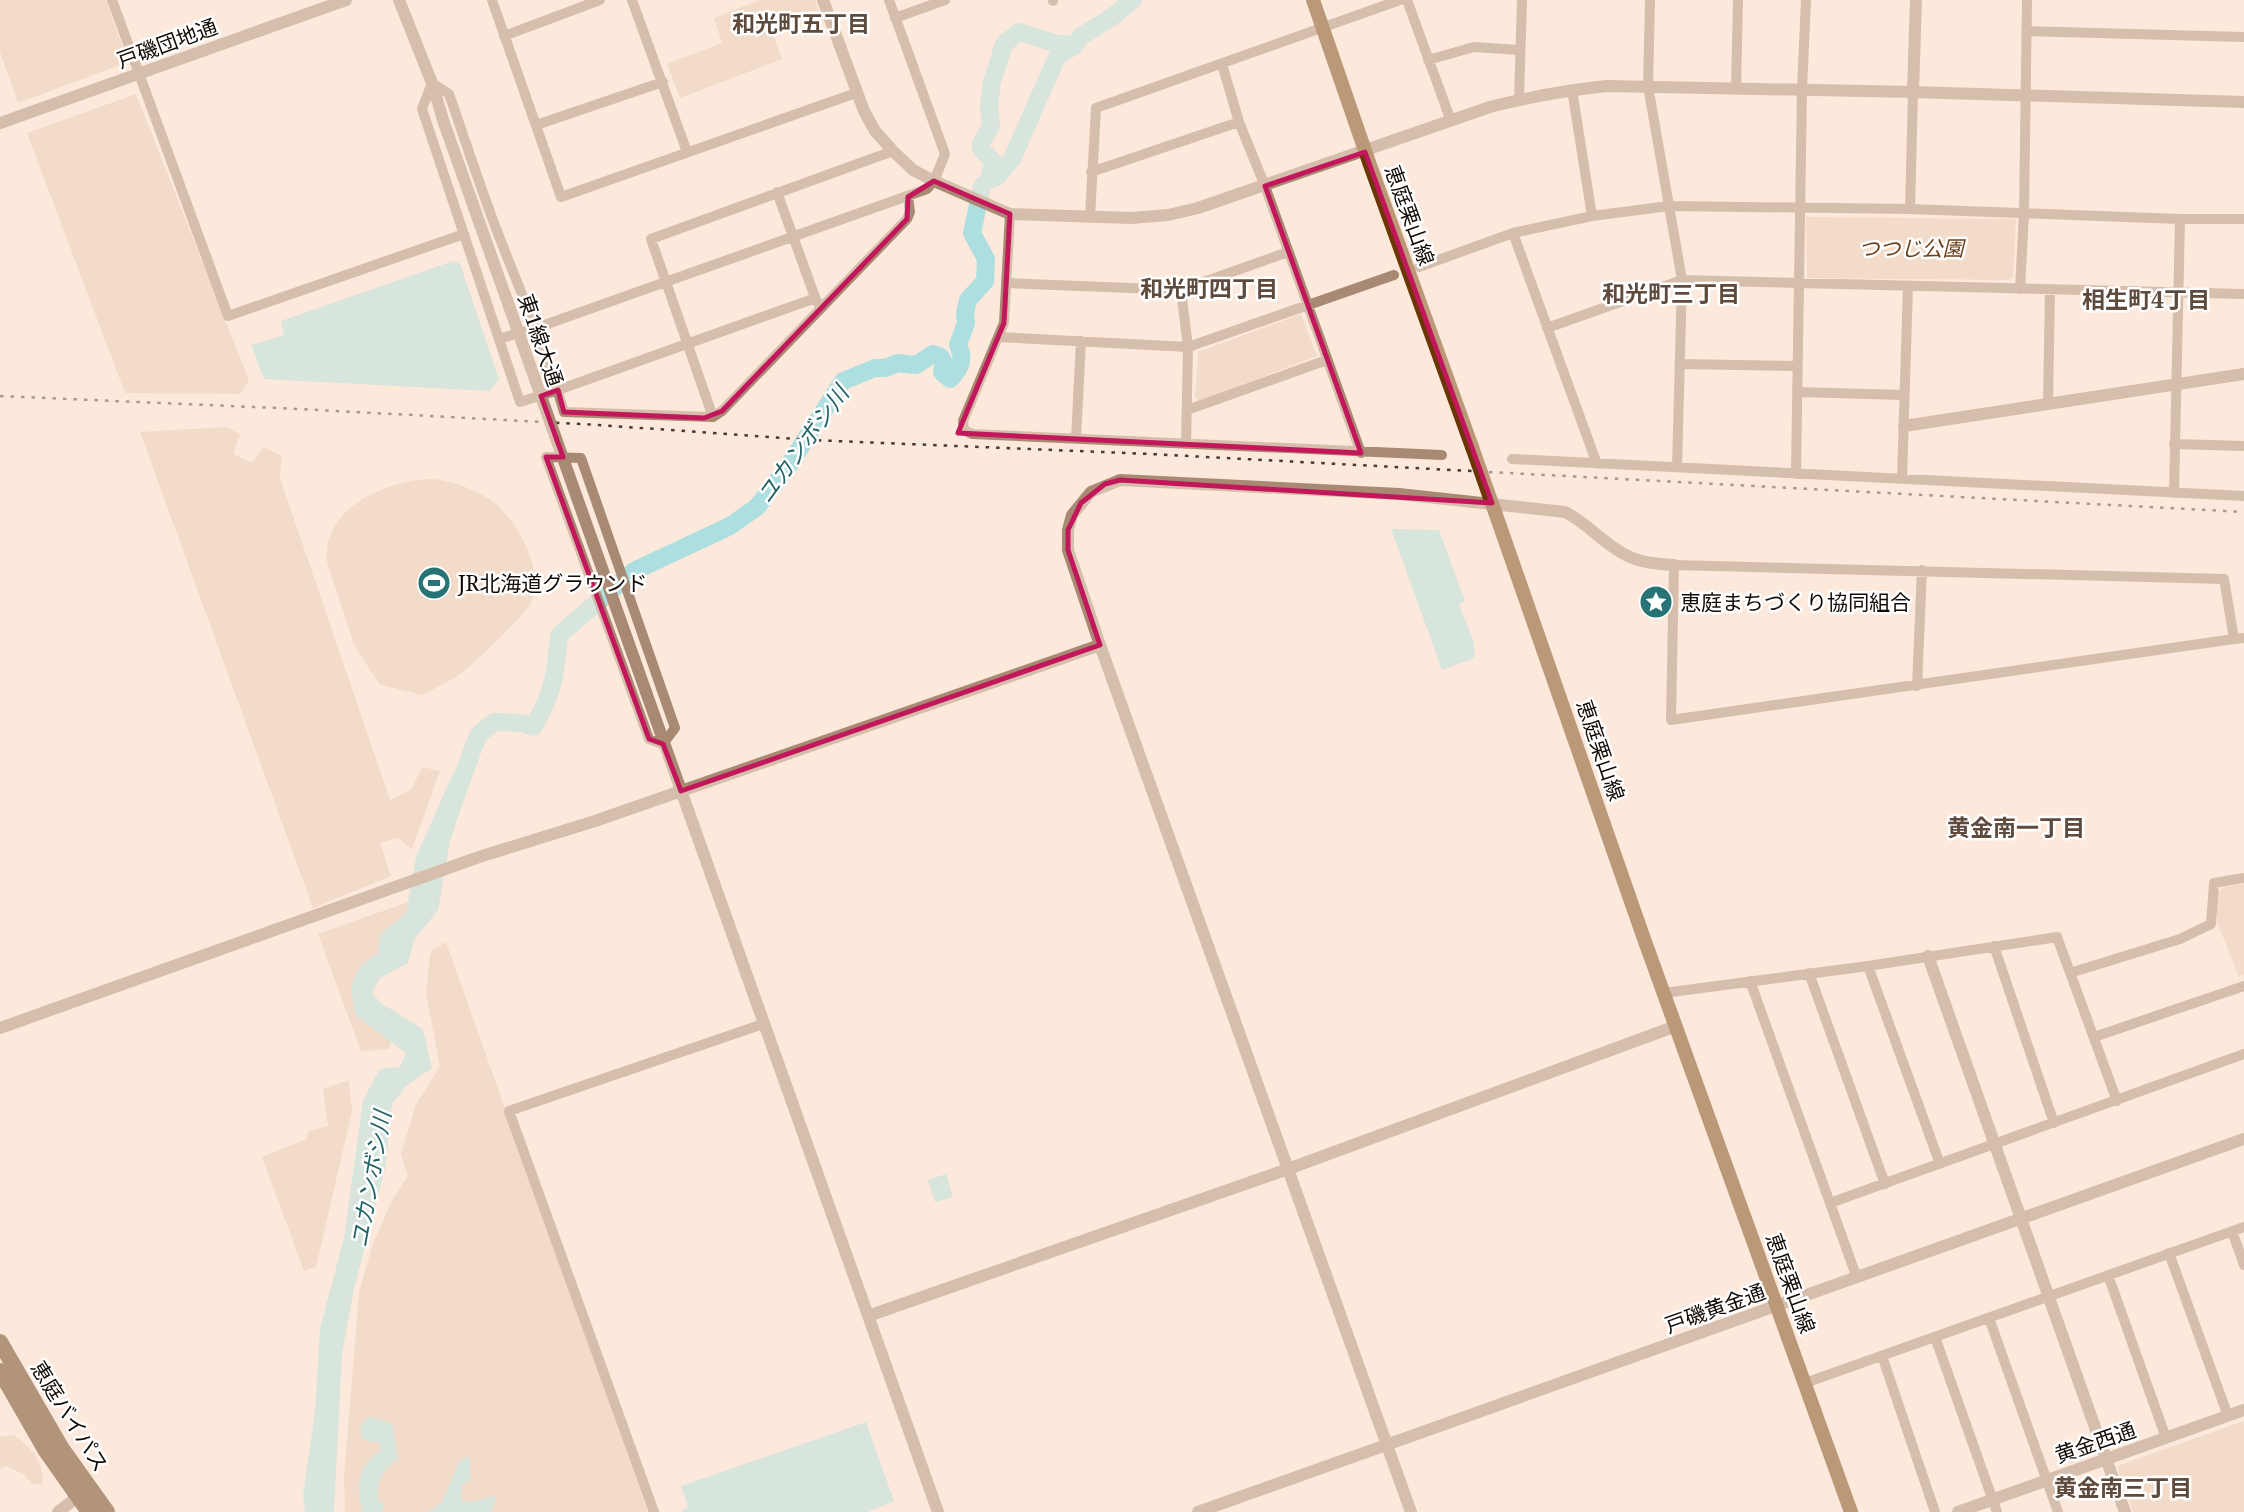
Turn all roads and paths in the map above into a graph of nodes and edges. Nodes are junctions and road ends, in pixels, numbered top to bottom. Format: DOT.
graph roads {
  1 [pos="112,0"];
  2 [pos="346,0"];
  3 [pos="399,0"];
  4 [pos="492,0"];
  5 [pos="600,0"];
  6 [pos="632,0"];
  7 [pos="823,0"];
  8 [pos="889,0"];
  9 [pos="945,0"];
  10 [pos="1313,0"];
  11 [pos="1400,0"];
  12 [pos="1407,0"];
  13 [pos="1522,0"];
  14 [pos="1650,0"];
  15 [pos="1738,0"];
  16 [pos="1806,0"];
  17 [pos="1916,0"];
  18 [pos="2027,0"];
  19 [pos="895,18"];
  20 [pos="1324,27"];
  21 [pos="2027,31"];
  22 [pos="504,36"];
  23 [pos="2244,37"];
  24 [pos="1520,50"];
  25 [pos="1428,60"];
  26 [pos="1222,64"];
  27 [pos="138,74"];
  28 [pos="663,82"];
  29 [pos="432,83"];
  30 [pos="1648,86"];
  31 [pos="1736,88"];
  32 [pos="1802,89"];
  33 [pos="1572,90"];
  34 [pos="1913,92"];
  35 [pos="856,93"];
  36 [pos="2026,94"];
  37 [pos="1519,99"];
  38 [pos="2244,102"];
  39 [pos="1451,121"];
  40 [pos="1239,122"];
  41 [pos="0,124"];
  42 [pos="536,125"];
  43 [pos="687,152"];
  44 [pos="893,152"];
  45 [pos="1365,152"];
  46 [pos="1091,172"];
  47 [pos="934,181"];
  48 [pos="1265,186"];
  49 [pos="777,192"];
  50 [pos="908,197"];
  51 [pos="1669,206"];
  52 [pos="1800,209"];
  53 [pos="1910,209"];
  54 [pos="1010,214"];
  55 [pos="2024,214"];
  56 [pos="1592,216"];
  57 [pos="1090,217"];
  58 [pos="2180,219"];
  59 [pos="2244,219"];
  60 [pos="1513,233"];
  61 [pos="464,234"];
  62 [pos="793,237"];
  63 [pos="1288,252"];
  64 [pos="1419,267"];
  65 [pos="1394,275"];
  66 [pos="1682,280"];
  67 [pos="665,282"];
  68 [pos="1006,283"];
  69 [pos="1798,283"];
  70 [pos="1908,286"];
  71 [pos="2020,289"];
  72 [pos="2050,289"];
  73 [pos="1181,290"];
  74 [pos="2179,292"];
  75 [pos="2244,294"];
  76 [pos="819,303"];
  77 [pos="1307,305"];
  78 [pos="536,328"];
  79 [pos="1547,328"];
  80 [pos="999,337"];
  81 [pos="499,339"];
  82 [pos="1081,341"];
  83 [pos="686,344"];
  84 [pos="1188,347"];
  85 [pos="1327,360"];
  86 [pos="1679,364"];
  87 [pos="1797,366"];
  88 [pos="2244,374"];
  89 [pos="2177,384"];
  90 [pos="558,390"];
  91 [pos="1797,392"];
  92 [pos="1904,395"];
  93 [pos="2048,404"];
  94 [pos="1187,410"];
  95 [pos="713,417"];
  96 [pos="1904,426"];
  97 [pos="1076,438"];
  98 [pos="1186,444"];
  99 [pos="2174,444"];
  100 [pos="2244,446"];
  101 [pos="1362,453"];
  102 [pos="1442,455"];
  103 [pos="1512,459"];
  104 [pos="1597,464"];
  105 [pos="1677,467"];
  106 [pos="1796,474"];
  107 [pos="1902,478"];
  108 [pos="2174,493"];
  109 [pos="2244,496"];
  110 [pos="1674,565"];
  111 [pos="1922,570"];
  112 [pos="2239,639"];
  113 [pos="1100,645"];
  114 [pos="1917,686"];
  115 [pos="663,744"];
  116 [pos="681,791"];
  117 [pos="2244,878"];
  118 [pos="1994,946"];
  119 [pos="1928,956"];
  120 [pos="1868,966"];
  121 [pos="1809,973"];
  122 [pos="2070,973"];
  123 [pos="1750,981"];
  124 [pos="2244,986"];
  125 [pos="1664,993"];
  126 [pos="763,1024"];
  127 [pos="1676,1026"];
  128 [pos="0,1028"];
  129 [pos="2094,1037"];
  130 [pos="2244,1054"];
  131 [pos="2117,1101"];
  132 [pos="2054,1123"];
  133 [pos="2244,1139"];
  134 [pos="1994,1144"];
  135 [pos="1940,1164"];
  136 [pos="1288,1169"];
  137 [pos="1885,1184"];
  138 [pos="1830,1203"];
  139 [pos="2020,1220"];
  140 [pos="2244,1227"];
  141 [pos="2232,1231"];
  142 [pos="2169,1253"];
  143 [pos="2244,1265"];
  144 [pos="2108,1275"];
  145 [pos="1857,1278"];
  146 [pos="2048,1296"];
  147 [pos="1777,1306"];
  148 [pos="868,1316"];
  149 [pos="1989,1318"];
  150 [pos="1935,1337"];
  151 [pos="0,1342"];
  152 [pos="1882,1356"];
  153 [pos="0,1371"];
  154 [pos="1805,1383"];
  155 [pos="2244,1410"];
  156 [pos="2228,1416"];
  157 [pos="2166,1438"];
  158 [pos="1387,1446"];
  159 [pos="2106,1459"];
  160 [pos="2046,1480"];
  161 [pos="84,1492"];
  162 [pos="1992,1499"];
  163 [pos="58,1512"];
  164 [pos="89,1512"];
  165 [pos="107,1512"];
  166 [pos="654,1512"];
  167 [pos="938,1512"];
  168 [pos="1198,1512"];
  169 [pos="1410,1512"];
  170 [pos="1851,1512"];
  171 [pos="1935,1512"];
  172 [pos="1958,1512"];
  173 [pos="1997,1512"];
  174 [pos="2058,1512"];
  175 [pos="2125,1512"];
  1 -- 27 [label="street"];
  2 -- 27 [label="street, 戸磯団地通"];
  3 -- 29 [label="street, 東1線大通"];
  4 -- 22 [label="street"];
  5 -- 22 [label="street"];
  6 -- 28 [label="street"];
  7 -- 35 [label="street"];
  8 -- 19 [label="street"];
  9 -- 19 [label="street"];
  10 -- 20 [label="main road, 恵庭栗山線"];
  11 -- 20 [label="street"];
  12 -- 25 [label="street"];
  13 -- 24 [label="street"];
  14 -- 30 [label="street"];
  15 -- 31 [label="street"];
  16 -- 32 [label="street"];
  17 -- 34 [label="street"];
  18 -- 21 [label="street"];
  19 -- 47 [label="street"];
  20 -- 26 [label="street"];
  20 -- 45 [label="main road, 恵庭栗山線"];
  21 -- 23 [label="street"];
  21 -- 36 [label="street"];
  22 -- 42 [label="street"];
  24 -- 25 [label="street"];
  24 -- 37 [label="street"];
  25 -- 39 [label="street"];
  26 -- 40 [label="street"];
  26 -- 46 [label="street"];
  27 -- 41 [label="street, 戸磯団地通"];
  27 -- 61 [label="street"];
  28 -- 42 [label="street"];
  28 -- 43 [label="street"];
  29 -- 61 [label="street"];
  29 -- 78 [label="street"];
  29 -- 115 [label="street, 東1線大通, bridge"];
  30 -- 31 [label="street"];
  30 -- 33 [label="street"];
  30 -- 51 [label="street"];
  31 -- 32 [label="street"];
  32 -- 34 [label="street"];
  32 -- 52 [label="street"];
  33 -- 37 [label="street"];
  33 -- 56 [label="street"];
  34 -- 36 [label="street"];
  34 -- 53 [label="street"];
  35 -- 43 [label="street"];
  35 -- 44 [label="street"];
  36 -- 38 [label="street"];
  36 -- 55 [label="street"];
  37 -- 39 [label="street"];
  39 -- 45 [label="street"];
  40 -- 46 [label="street"];
  40 -- 48 [label="street"];
  42 -- 43 [label="street"];
  44 -- 47 [label="street"];
  44 -- 49 [label="street"];
  45 -- 48 [label="street"];
  45 -- 125 [label="main road, 恵庭栗山線, bridge"];
  46 -- 57 [label="street"];
  47 -- 50 [label="street"];
  47 -- 54 [label="street"];
  48 -- 57 [label="street"];
  48 -- 63 [label="street"];
  49 -- 62 [label="street"];
  49 -- 67 [label="street"];
  50 -- 62 [label="street"];
  50 -- 76 [label="street"];
  51 -- 52 [label="street"];
  51 -- 56 [label="street"];
  51 -- 66 [label="street"];
  52 -- 53 [label="street"];
  52 -- 69 [label="street"];
  53 -- 55 [label="street"];
  54 -- 57 [label="street"];
  54 -- 68 [label="street"];
  55 -- 58 [label="street"];
  55 -- 71 [label="street"];
  56 -- 60 [label="street"];
  58 -- 59 [label="street"];
  58 -- 74 [label="street"];
  60 -- 64 [label="street"];
  60 -- 79 [label="street"];
  61 -- 81 [label="street"];
  62 -- 67 [label="street"];
  62 -- 76 [label="street"];
  63 -- 73 [label="street"];
  63 -- 77 [label="street"];
  65 -- 77 [label="street"];
  66 -- 69 [label="street"];
  66 -- 79 [label="street"];
  66 -- 86 [label="street"];
  67 -- 78 [label="street"];
  67 -- 83 [label="street"];
  68 -- 73 [label="street"];
  68 -- 80 [label="street"];
  69 -- 70 [label="street"];
  69 -- 87 [label="street"];
  70 -- 71 [label="street"];
  70 -- 92 [label="street"];
  71 -- 72 [label="street"];
  72 -- 74 [label="street"];
  72 -- 93 [label="street"];
  73 -- 84 [label="street"];
  74 -- 75 [label="street"];
  74 -- 89 [label="street"];
  76 -- 83 [label="street"];
  76 -- 95 [label="street"];
  77 -- 84 [label="street"];
  77 -- 85 [label="street"];
  78 -- 81 [label="street"];
  78 -- 90 [label="street"];
  79 -- 104 [label="street"];
  80 -- 82 [label="street"];
  80 -- 97 [label="street"];
  81 -- 90 [label="street"];
  82 -- 84 [label="street"];
  82 -- 97 [label="street"];
  83 -- 90 [label="street"];
  83 -- 95 [label="street"];
  84 -- 94 [label="street"];
  85 -- 94 [label="street"];
  85 -- 101 [label="street"];
  86 -- 87 [label="street"];
  86 -- 105 [label="street"];
  87 -- 91 [label="street"];
  88 -- 89 [label="street"];
  89 -- 93 [label="street"];
  89 -- 99 [label="street"];
  90 -- 95 [label="street"];
  91 -- 92 [label="street"];
  91 -- 106 [label="street"];
  92 -- 96 [label="street"];
  93 -- 96 [label="street"];
  94 -- 98 [label="street"];
  96 -- 107 [label="street"];
  97 -- 98 [label="street"];
  98 -- 101 [label="street"];
  99 -- 100 [label="street"];
  99 -- 108 [label="street"];
  101 -- 102 [label="street"];
  103 -- 104 [label="street"];
  104 -- 105 [label="street"];
  105 -- 106 [label="street"];
  106 -- 107 [label="street"];
  107 -- 108 [label="street"];
  108 -- 109 [label="street"];
  110 -- 111 [label="street"];
  110 -- 113 [label="street"];
  110 -- 114 [label="street"];
  111 -- 112 [label="street"];
  111 -- 114 [label="street"];
  112 -- 114 [label="street"];
  113 -- 116 [label="street"];
  113 -- 136 [label="street"];
  115 -- 115 [label="street"];
  115 -- 116 [label="street, 東1線大通"];
  116 -- 126 [label="street, 東1線大通"];
  116 -- 128 [label="street"];
  117 -- 122 [label="street"];
  118 -- 119 [label="street"];
  118 -- 122 [label="street"];
  118 -- 132 [label="street"];
  119 -- 120 [label="street"];
  119 -- 134 [label="street"];
  120 -- 121 [label="street"];
  120 -- 135 [label="street"];
  121 -- 123 [label="street"];
  121 -- 137 [label="street"];
  122 -- 129 [label="street"];
  123 -- 125 [label="street"];
  123 -- 138 [label="street"];
  124 -- 129 [label="street"];
  125 -- 127 [label="main road, 恵庭栗山線"];
  126 -- 148 [label="street, 東1線大通"];
  126 -- 166 [label="street"];
  127 -- 136 [label="street"];
  127 -- 147 [label="main road, 恵庭栗山線"];
  129 -- 131 [label="street"];
  130 -- 131 [label="street"];
  131 -- 132 [label="street"];
  132 -- 134 [label="street"];
  133 -- 139 [label="street, 戸磯黄金通"];
  134 -- 135 [label="street"];
  134 -- 139 [label="street"];
  135 -- 137 [label="street"];
  136 -- 148 [label="street"];
  136 -- 158 [label="street"];
  137 -- 138 [label="street"];
  138 -- 145 [label="street"];
  139 -- 145 [label="street, 戸磯黄金通"];
  139 -- 146 [label="street"];
  140 -- 141 [label="street"];
  141 -- 142 [label="street"];
  141 -- 143 [label="street"];
  142 -- 144 [label="street"];
  142 -- 156 [label="street"];
  144 -- 146 [label="street"];
  144 -- 157 [label="street"];
  145 -- 147 [label="street, 戸磯黄金通"];
  146 -- 149 [label="street"];
  146 -- 159 [label="street"];
  147 -- 154 [label="main road, 恵庭栗山線"];
  147 -- 158 [label="street, 戸磯黄金通"];
  148 -- 167 [label="street, 東1線大通"];
  149 -- 150 [label="street"];
  149 -- 160 [label="street"];
  150 -- 152 [label="street"];
  150 -- 162 [label="street"];
  151 -- 161 [label="highway, 恵庭バイパス"];
  152 -- 154 [label="street"];
  152 -- 171 [label="street"];
  153 -- 161 [label="highway, 恵庭バイパス"];
  154 -- 170 [label="main road, 恵庭栗山線"];
  155 -- 156 [label="street, 黄金西通"];
  156 -- 157 [label="street, 黄金西通"];
  157 -- 159 [label="street, 黄金西通"];
  158 -- 168 [label="street, 戸磯黄金通"];
  158 -- 169 [label="street"];
  159 -- 160 [label="street, 黄金西通"];
  159 -- 175 [label="street"];
  160 -- 162 [label="street, 黄金西通"];
  160 -- 174 [label="street"];
  161 -- 163 [label="street"];
  161 -- 164 [label="highway, 恵庭バイパス"];
  161 -- 165 [label="highway, 恵庭バイパス"];
  162 -- 172 [label="street, 黄金西通"];
  162 -- 173 [label="street"];
}
